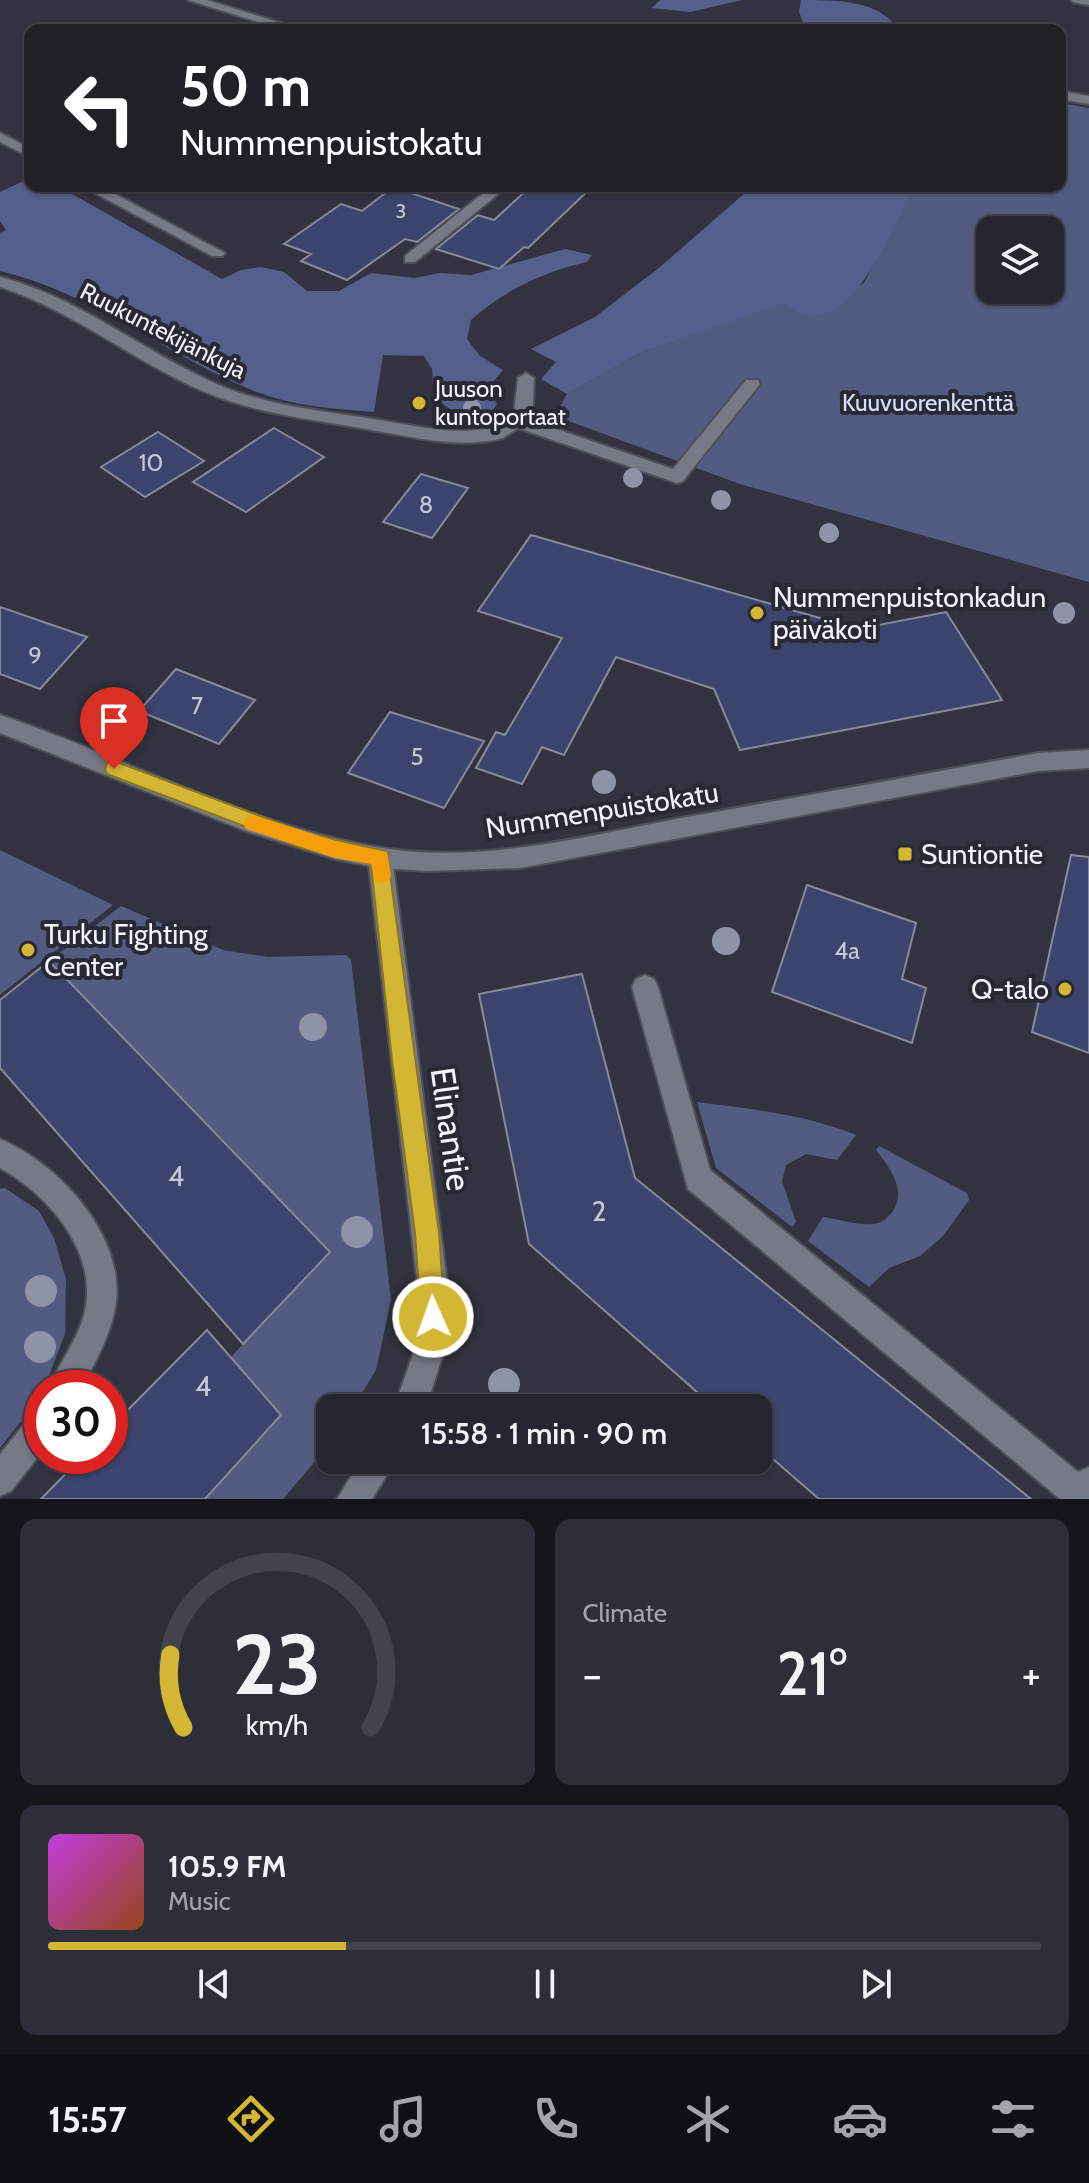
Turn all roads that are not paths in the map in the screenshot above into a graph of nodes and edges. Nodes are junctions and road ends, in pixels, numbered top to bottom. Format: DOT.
graph roads {
  1 [pos="194,0"];
  2 [pos="1077,0"];
  3 [pos="1089,2"];
  4 [pos="276,24"];
  5 [pos="1066,96"];
  6 [pos="1089,100"];
  7 [pos="0,137"];
  8 [pos="24,150"];
  9 [pos="100,192"];
  10 [pos="494,192"];
  11 [pos="217,253"];
  12 [pos="410,259"];
  13 [pos="0,282"];
  14 [pos="526,378"];
  15 [pos="752,384"];
  16 [pos="518,422"];
  17 [pos="0,724"];
  18 [pos="1089,759"];
  19 [pos="380,858"];
  20 [pos="645,987"];
  21 [pos="0,1153"];
  22 [pos="73,1370"];
  23 [pos="417,1394"];
  24 [pos="24,1450"];
  25 [pos="373,1474"];
  26 [pos="0,1480"];
  27 [pos="1089,1483"];
  28 [pos="361,1496"];
  1 -- 4 [label="street"];
  2 -- 3 [label="street"];
  5 -- 6 [label="street"];
  7 -- 8 [label="street"];
  9 -- 11 [label="street"];
  10 -- 12 [label="street"];
  13 -- 16 [label="street, Ruukuntekijänkuja"];
  14 -- 16 [label="street"];
  15 -- 16 [label="street"];
  17 -- 19 [label="street, Nummenpuistokatu"];
  18 -- 19 [label="street, Nummenpuistokatu"];
  19 -- 23 [label="street, Elinantie"];
  20 -- 27 [label="street"];
  21 -- 22 [label="street"];
  24 -- 26 [label="street"];
  25 -- 28 [label="street"];
}
